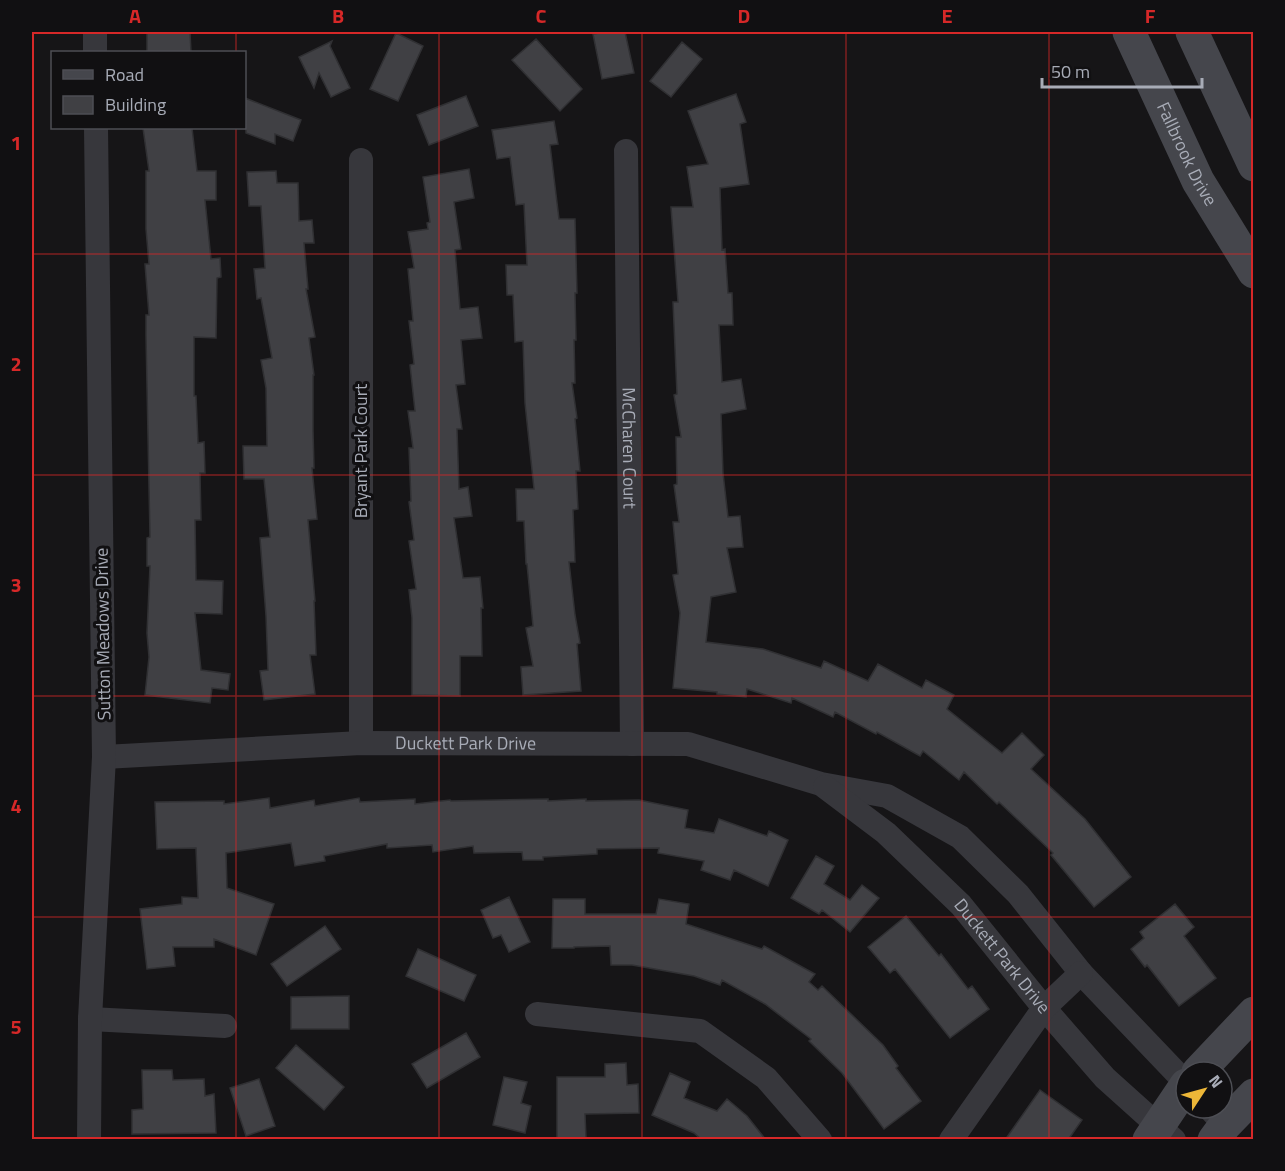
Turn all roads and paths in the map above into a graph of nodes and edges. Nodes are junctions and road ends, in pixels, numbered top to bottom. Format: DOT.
graph roads {
  1 [pos="95,32"];
  2 [pos="1129,32"];
  3 [pos="1192,32"];
  4 [pos="95,51"];
  5 [pos="96,129"];
  6 [pos="626,151"];
  7 [pos="362,160"];
  8 [pos="1254,165"];
  9 [pos="1254,272"];
  10 [pos="361,743"];
  11 [pos="632,744"];
  12 [pos="104,758"];
  13 [pos="821,784"];
  14 [pos="1081,973"];
  15 [pos="1044,1008"];
  16 [pos="1254,1013"];
  17 [pos="537,1014"];
  18 [pos="90,1019"];
  19 [pos="225,1026"];
  20 [pos="1209,1060"];
  21 [pos="1174,1071"];
  22 [pos="1254,1095"];
  23 [pos="1174,1108"];
  24 [pos="1216,1124"];
  25 [pos="1160,1135"];
  26 [pos="89,1140"];
  27 [pos="820,1140"];
  28 [pos="951,1140"];
  1 -- 4 [label="street"];
  2 -- 9 [label="main road, Fallbrook Drive"];
  3 -- 8 [label="main road"];
  5 -- 12 [label="street, Sutton Meadows Drive"];
  6 -- 11 [label="street, McCharen Court"];
  7 -- 10 [label="street, Bryant Park Court"];
  10 -- 11 [label="street, Duckett Park Drive"];
  10 -- 12 [label="street, Duckett Park Drive"];
  11 -- 13 [label="street, Duckett Park Drive"];
  12 -- 18 [label="street, Sutton Meadows Drive"];
  13 -- 14 [label="street, Duckett Park Drive"];
  13 -- 15 [label="street, Duckett Park Drive"];
  14 -- 15 [label="street"];
  14 -- 21 [label="street, Duckett Park Drive"];
  15 -- 25 [label="street, Duckett Park Drive"];
  15 -- 28 [label="street"];
  16 -- 20 [label="main road"];
  17 -- 27 [label="street"];
  18 -- 19 [label="street"];
  18 -- 26 [label="street, Sutton Meadows Drive"];
  22 -- 24 [label="main road"];
  23 -- 25 [label="main road"];
}
